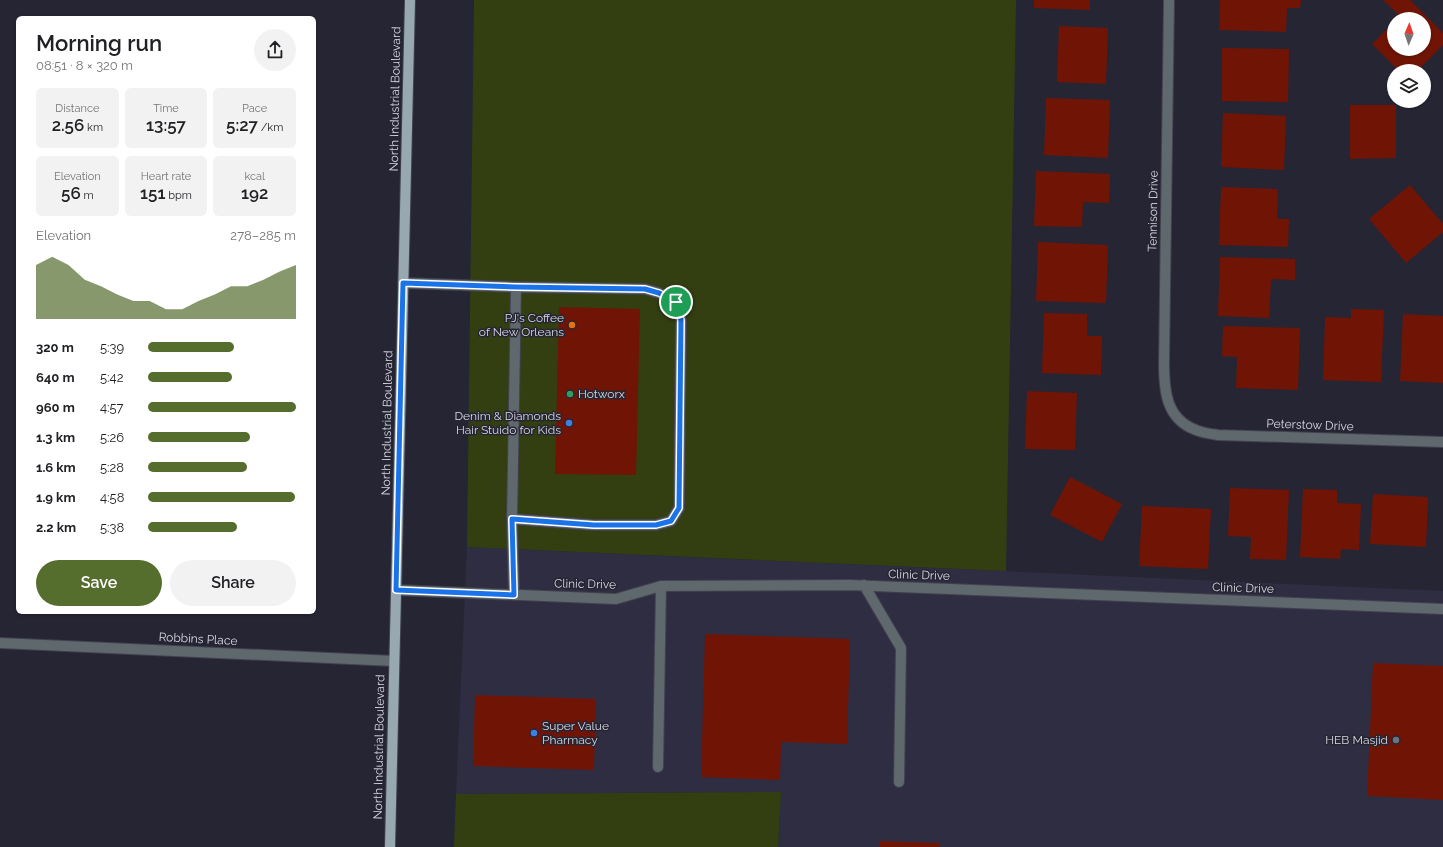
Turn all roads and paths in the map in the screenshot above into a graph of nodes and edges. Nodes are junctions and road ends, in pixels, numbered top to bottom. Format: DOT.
graph roads {
  1 [pos="410,0"];
  2 [pos="1169,0"];
  3 [pos="403,283"];
  4 [pos="516,287"];
  5 [pos="1179,419"];
  6 [pos="1443,442"];
  7 [pos="512,519"];
  8 [pos="864,585"];
  9 [pos="662,586"];
  10 [pos="396,590"];
  11 [pos="514,595"];
  12 [pos="1443,609"];
  13 [pos="0,643"];
  14 [pos="394,661"];
  15 [pos="658,767"];
  16 [pos="899,782"];
  17 [pos="390,847"];
  1 -- 3 [label="main road, North Industrial Boulevard"];
  2 -- 5 [label="street, Tennison Drive"];
  3 -- 4 [label="street"];
  3 -- 10 [label="main road, North Industrial Boulevard"];
  4 -- 7 [label="street"];
  4 -- 7 [label="street"];
  5 -- 6 [label="street, Peterstow Drive"];
  7 -- 11 [label="street"];
  8 -- 9 [label="street, Clinic Drive"];
  8 -- 12 [label="street, Clinic Drive"];
  8 -- 16 [label="street"];
  9 -- 11 [label="street, Clinic Drive"];
  9 -- 15 [label="street"];
  10 -- 11 [label="street, Clinic Drive"];
  10 -- 14 [label="main road, North Industrial Boulevard"];
  13 -- 14 [label="street, Robbins Place"];
  14 -- 17 [label="main road, North Industrial Boulevard"];
}
